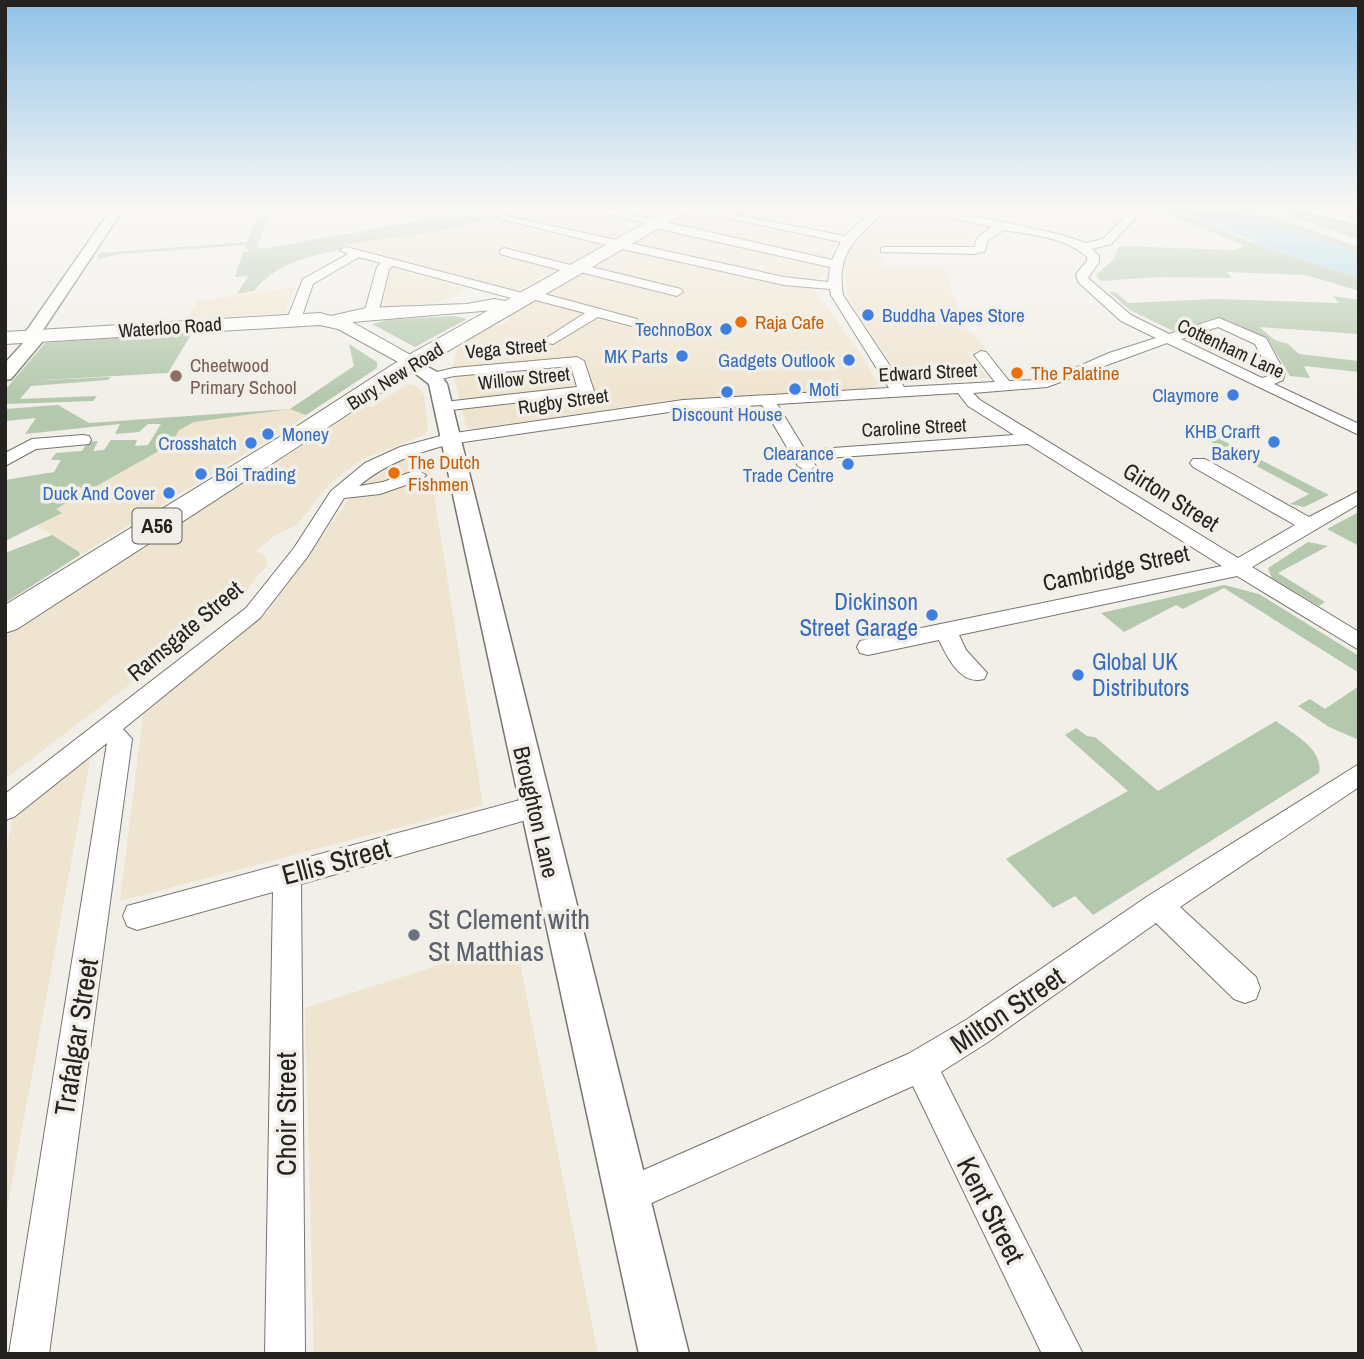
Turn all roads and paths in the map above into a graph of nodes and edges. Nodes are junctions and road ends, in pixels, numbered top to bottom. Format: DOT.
graph roads {
  1 [pos="75,271"];
  2 [pos="322,271"];
  3 [pos="382,271"];
  4 [pos="419,271"];
  5 [pos="573,271"];
  6 [pos="588,271"];
  7 [pos="742,271"];
  8 [pos="834,271"];
  9 [pos="1084,271"];
  10 [pos="834,286"];
  11 [pos="677,292"];
  12 [pos="516,304"];
  13 [pos="597,312"];
  14 [pos="375,314"];
  15 [pos="294,319"];
  16 [pos="632,322"];
  17 [pos="340,323"];
  18 [pos="34,336"];
  19 [pos="5,338"];
  20 [pos="1166,338"];
  21 [pos="553,340"];
  22 [pos="444,344"];
  23 [pos="981,355"];
  24 [pos="411,363"];
  25 [pos="579,367"];
  26 [pos="5,375"];
  27 [pos="433,377"];
  28 [pos="1262,383"];
  29 [pos="1006,387"];
  30 [pos="962,389"];
  31 [pos="900,393"];
  32 [pos="766,400"];
  33 [pos="683,405"];
  34 [pos="445,423"];
  35 [pos="1359,430"];
  36 [pos="1030,439"];
  37 [pos="83,440"];
  38 [pos="5,461"];
  39 [pos="1199,463"];
  40 [pos="417,475"];
  41 [pos="341,492"];
  42 [pos="1359,496"];
  43 [pos="1307,524"];
  44 [pos="1238,567"];
  45 [pos="5,621"];
  46 [pos="946,631"];
  47 [pos="1359,642"];
  48 [pos="868,647"];
  49 [pos="976,673"];
  50 [pos="105,729"];
  51 [pos="1359,774"];
  52 [pos="535,807"];
  53 [pos="5,808"];
  54 [pos="287,874"];
  55 [pos="1158,905"];
  56 [pos="137,916"];
  57 [pos="1245,988"];
  58 [pos="919,1066"];
  59 [pos="627,1196"];
  60 [pos="29,1354"];
  61 [pos="285,1354"];
  62 [pos="664,1354"];
  63 [pos="1063,1354"];
  1 -- 18 [label="street"];
  2 -- 15 [label="street"];
  3 -- 14 [label="street"];
  4 -- 12 [label="street"];
  5 -- 12 [label="highway, Bury New Road / A56"];
  6 -- 11 [label="street"];
  7 -- 10 [label="street"];
  8 -- 10 [label="street"];
  9 -- 20 [label="street, Cottenham Lane"];
  10 -- 31 [label="street"];
  12 -- 13 [label="street"];
  12 -- 14 [label="main road, Waterloo Road"];
  12 -- 22 [label="highway, Bury New Road / A56"];
  13 -- 16 [label="street"];
  13 -- 21 [label="street"];
  14 -- 17 [label="main road, Waterloo Road"];
  15 -- 17 [label="main road, Waterloo Road"];
  15 -- 18 [label="main road, Waterloo Road"];
  17 -- 24 [label="main road, Waterloo Road"];
  18 -- 19 [label="main road, Waterloo Road"];
  18 -- 26 [label="street"];
  20 -- 28 [label="street, Cottenham Lane"];
  20 -- 28 [label="street, Edward Street"];
  20 -- 29 [label="street, Edward Street"];
  22 -- 24 [label="highway, Bury New Road / A56"];
  22 -- 27 [label="street"];
  23 -- 29 [label="street"];
  24 -- 27 [label="street"];
  24 -- 45 [label="highway, Bury New Road / A56"];
  25 -- 27 [label="street, Vega Street"];
  25 -- 34 [label="street, Willow Street"];
  27 -- 34 [label="street, Broughton Lane"];
  28 -- 35 [label="street, Cottenham Lane"];
  29 -- 30 [label="street, Edward Street"];
  30 -- 31 [label="street, Edward Street"];
  30 -- 36 [label="street, Girton Street"];
  31 -- 32 [label="street, Edward Street"];
  32 -- 33 [label="street, Edward Street"];
  32 -- 36 [label="street, Caroline Street"];
  33 -- 34 [label="street, Rugby Street"];
  34 -- 41 [label="street, Ramsgate Street"];
  34 -- 52 [label="street, Broughton Lane"];
  36 -- 44 [label="street, Girton Street"];
  37 -- 38 [label="street"];
  39 -- 43 [label="street"];
  40 -- 41 [label="street"];
  41 -- 50 [label="street, Ramsgate Street"];
  42 -- 43 [label="street, Cambridge Street"];
  43 -- 44 [label="street, Cambridge Street"];
  44 -- 46 [label="street, Cambridge Street"];
  44 -- 47 [label="street, Girton Street"];
  46 -- 48 [label="street, Cambridge Street"];
  46 -- 49 [label="street"];
  50 -- 53 [label="street, Ramsgate Street"];
  50 -- 60 [label="street, Trafalgar Street"];
  51 -- 55 [label="street, Milton Street"];
  52 -- 54 [label="street, Ellis Street"];
  52 -- 59 [label="street, Broughton Lane"];
  54 -- 56 [label="street, Ellis Street"];
  54 -- 61 [label="street, Choir Street"];
  55 -- 57 [label="street"];
  55 -- 58 [label="street, Milton Street"];
  58 -- 59 [label="street, Milton Street"];
  58 -- 63 [label="street, Kent Street"];
  59 -- 62 [label="street, Broughton Lane"];
}
